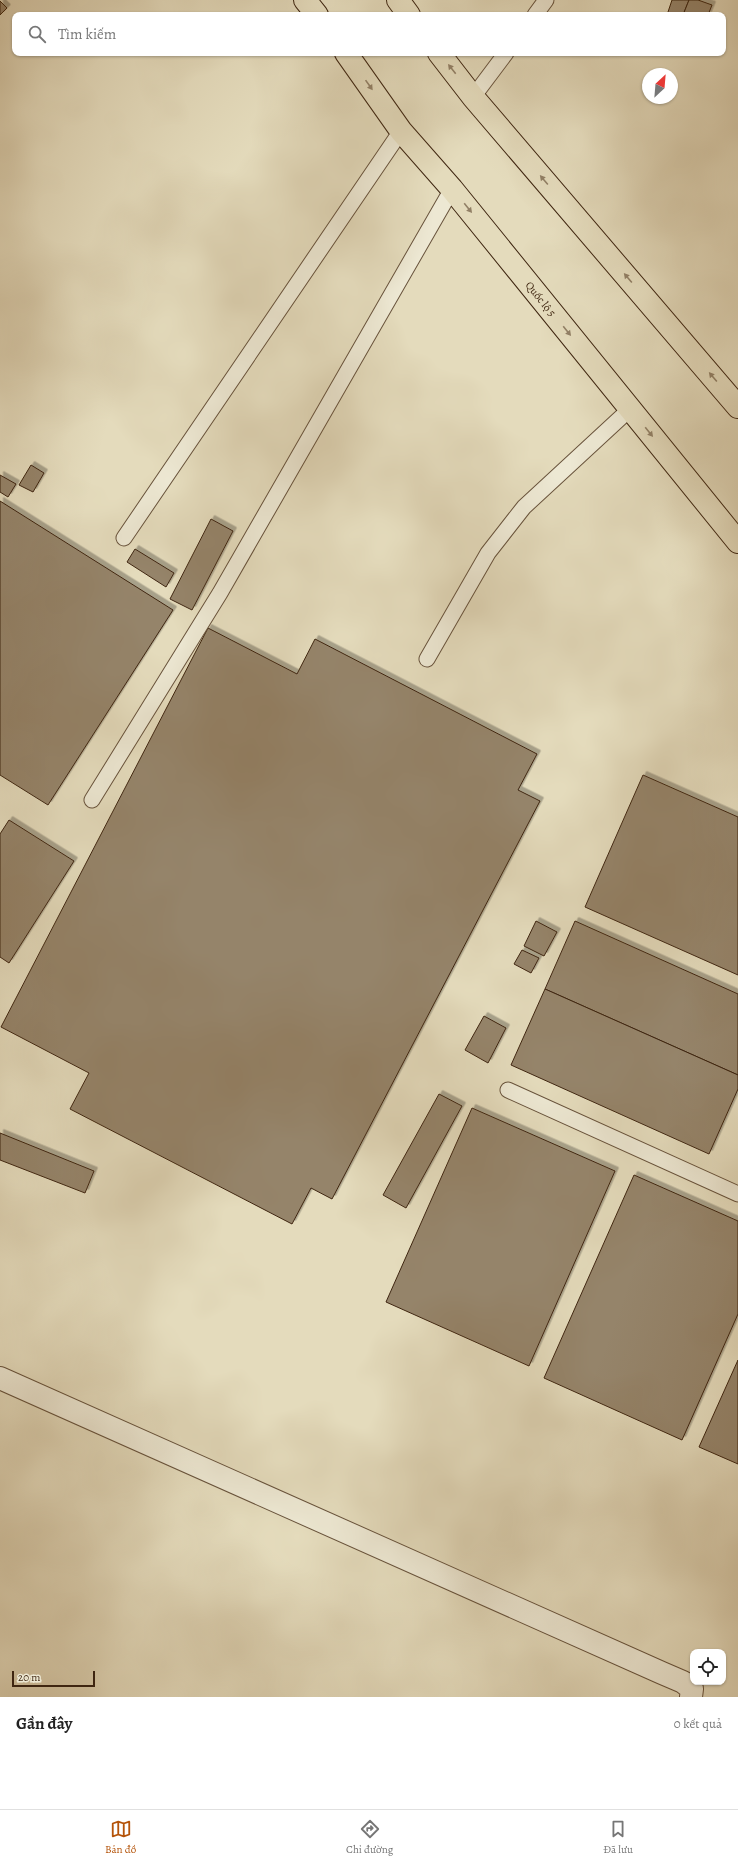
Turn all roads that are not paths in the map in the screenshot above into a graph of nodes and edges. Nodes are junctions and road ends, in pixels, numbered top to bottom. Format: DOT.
graph roads {
  1 [pos="304,0"];
  2 [pos="398,0"];
  3 [pos="546,0"];
  4 [pos="314,12"];
  5 [pos="408,12"];
  6 [pos="537,12"];
  7 [pos="348,56"];
  8 [pos="441,56"];
  9 [pos="504,56"];
  10 [pos="473,97"];
  11 [pos="401,132"];
  12 [pos="452,189"];
  13 [pos="738,407"];
  14 [pos="630,409"];
  15 [pos="124,538"];
  16 [pos="738,542"];
  17 [pos="427,659"];
  18 [pos="92,800"];
  19 [pos="508,1090"];
  20 [pos="738,1194"];
  21 [pos="0,1378"];
  22 [pos="691,1697"];
  1 -- 4 [label="highway"];
  2 -- 5 [label="highway"];
  3 -- 6 [label="lane"];
  7 -- 11 [label="highway, Quốc lộ 5, one-way"];
  10 -- 8 [label="highway, one-way"];
  9 -- 10 [label="lane"];
  13 -- 10 [label="highway, one-way"];
  11 -- 12 [label="highway, Quốc lộ 5"];
  11 -- 15 [label="lane"];
  12 -- 14 [label="highway, Quốc lộ 5, one-way"];
  12 -- 18 [label="lane"];
  14 -- 16 [label="highway, Quốc lộ 5, one-way"];
  14 -- 17 [label="lane"];
  19 -- 20 [label="lane"];
  21 -- 22 [label="street"];
}
